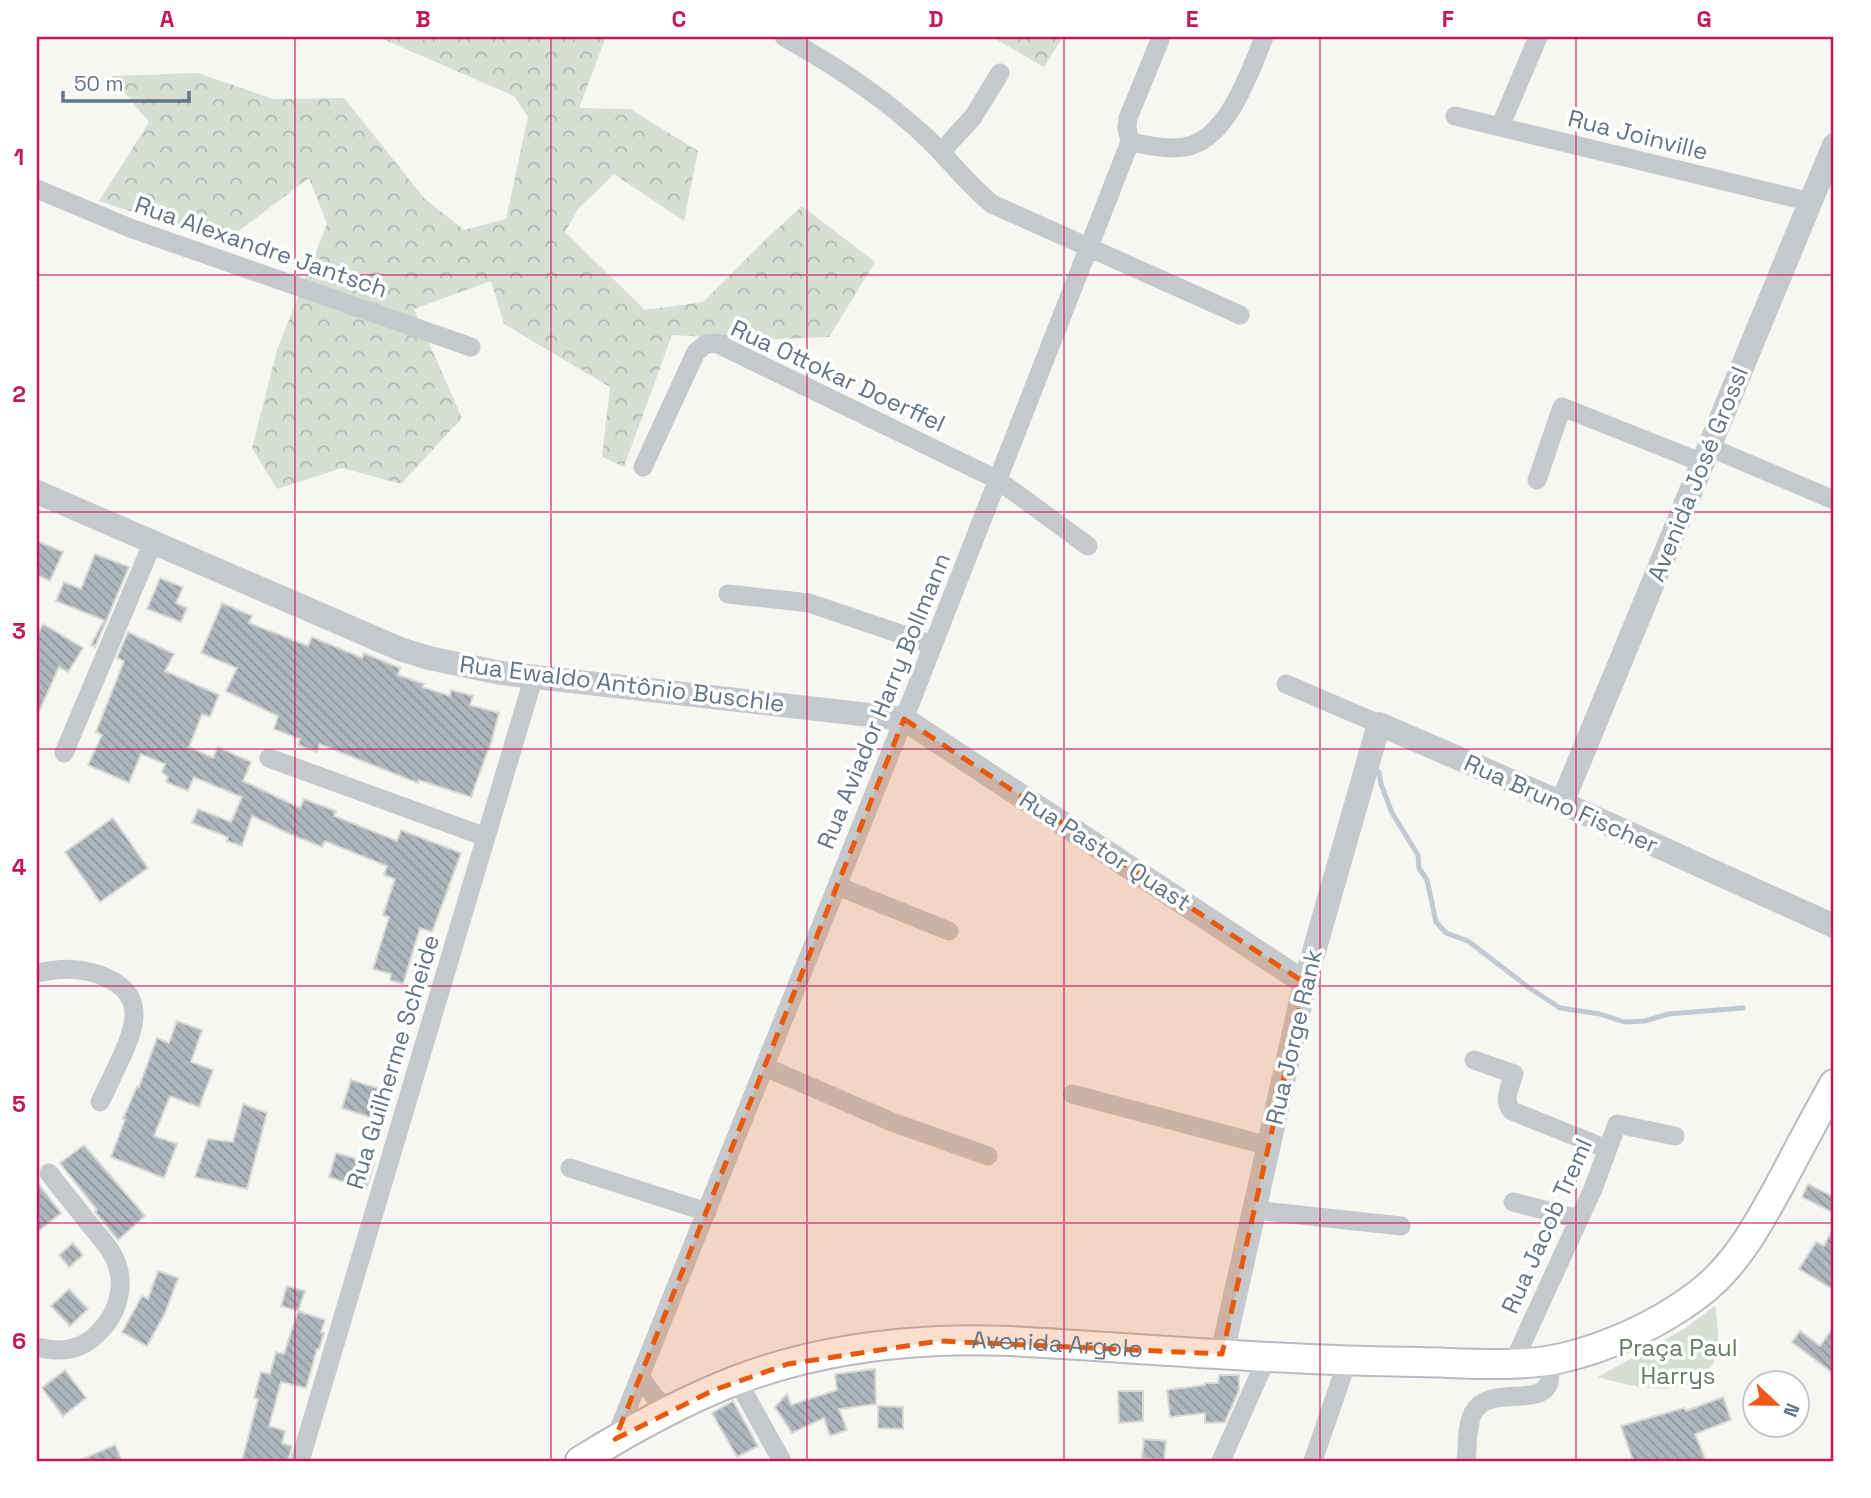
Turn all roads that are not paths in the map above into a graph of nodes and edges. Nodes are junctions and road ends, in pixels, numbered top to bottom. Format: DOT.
graph roads {
  1 [pos="784,37"];
  2 [pos="1264,37"];
  3 [pos="1538,37"];
  4 [pos="1160,40"];
  5 [pos="1000,73"];
  6 [pos="1455,116"];
  7 [pos="1500,127"];
  8 [pos="1130,142"];
  9 [pos="1834,145"];
  10 [pos="942,152"];
  11 [pos="37,189"];
  12 [pos="1811,202"];
  13 [pos="1088,247"];
  14 [pos="1240,315"];
  15 [pos="471,347"];
  16 [pos="1706,455"];
  17 [pos="643,467"];
  18 [pos="998,480"];
  19 [pos="1537,480"];
  20 [pos="37,492"];
  21 [pos="1834,500"];
  22 [pos="153,542"];
  23 [pos="1088,546"];
  24 [pos="728,594"];
  25 [pos="933,645"];
  26 [pos="534,676"];
  27 [pos="1286,684"];
  28 [pos="904,719"];
  29 [pos="1379,724"];
  30 [pos="64,753"];
  31 [pos="269,758"];
  32 [pos="1562,803"];
  33 [pos="486,837"];
  34 [pos="837,886"];
  35 [pos="1834,926"];
  36 [pos="949,932"];
  37 [pos="37,973"];
  38 [pos="1306,983"];
  39 [pos="1474,1060"];
  40 [pos="765,1067"];
  41 [pos="1834,1084"];
  42 [pos="1072,1094"];
  43 [pos="100,1102"];
  44 [pos="1675,1136"];
  45 [pos="1269,1146"];
  46 [pos="1607,1149"];
  47 [pos="988,1156"];
  48 [pos="570,1168"];
  49 [pos="49,1173"];
  50 [pos="1513,1202"];
  51 [pos="1254,1210"];
  52 [pos="707,1212"];
  53 [pos="1579,1219"];
  54 [pos="1401,1226"];
  55 [pos="37,1347"];
  56 [pos="1222,1354"];
  57 [pos="1267,1357"];
  58 [pos="1553,1360"];
  59 [pos="1347,1362"];
  60 [pos="1513,1363"];
  61 [pos="641,1378"];
  62 [pos="737,1380"];
  63 [pos="669,1410"];
  64 [pos="615,1439"];
  65 [pos="300,1461"];
  66 [pos="580,1461"];
  67 [pos="782,1461"];
  68 [pos="1222,1461"];
  69 [pos="1313,1461"];
  70 [pos="1466,1461"];
  1 -- 10 [label="street"];
  2 -- 8 [label="street"];
  3 -- 7 [label="street"];
  4 -- 8 [label="street, Rua Aviador Harry Bollmann"];
  5 -- 10 [label="street"];
  6 -- 7 [label="street, Rua Joinville"];
  7 -- 12 [label="street, Rua Joinville"];
  8 -- 13 [label="street, Rua Aviador Harry Bollmann"];
  9 -- 12 [label="street, Avenida José Grossl"];
  10 -- 13 [label="street"];
  11 -- 15 [label="street, Rua Alexandre Jantsch"];
  12 -- 16 [label="street, Avenida José Grossl"];
  13 -- 14 [label="street"];
  13 -- 18 [label="street, Rua Aviador Harry Bollmann"];
  16 -- 19 [label="street"];
  16 -- 21 [label="street"];
  16 -- 32 [label="street, Avenida José Grossl"];
  17 -- 18 [label="street, Rua Ottokar Doerffel"];
  18 -- 23 [label="street"];
  18 -- 25 [label="street, Rua Aviador Harry Bollmann"];
  20 -- 22 [label="street, Rua Ewaldo Antônio Buschle"];
  22 -- 26 [label="street, Rua Ewaldo Antônio Buschle"];
  22 -- 30 [label="street"];
  24 -- 25 [label="street"];
  25 -- 28 [label="street, Rua Aviador Harry Bollmann"];
  26 -- 28 [label="street, Rua Ewaldo Antônio Buschle"];
  26 -- 33 [label="street, Rua Guilherme Scheide"];
  27 -- 29 [label="street, Rua Bruno Fischer"];
  28 -- 34 [label="street, Rua Aviador Harry Bollmann"];
  28 -- 38 [label="street, Rua Pastor Quast"];
  29 -- 32 [label="street, Rua Bruno Fischer"];
  29 -- 38 [label="street, Rua Jorge Rank"];
  31 -- 33 [label="street"];
  32 -- 35 [label="street, Rua Bruno Fischer"];
  33 -- 65 [label="street, Rua Guilherme Scheide"];
  34 -- 36 [label="street"];
  34 -- 40 [label="street, Rua Aviador Harry Bollmann"];
  37 -- 43 [label="street"];
  38 -- 45 [label="street, Rua Jorge Rank"];
  39 -- 46 [label="street"];
  40 -- 47 [label="street"];
  40 -- 52 [label="street, Rua Aviador Harry Bollmann"];
  41 -- 58 [label="main road, Avenida Argolo"];
  42 -- 45 [label="street"];
  44 -- 46 [label="street, Rua Jacob Treml"];
  45 -- 51 [label="street, Rua Jorge Rank"];
  46 -- 53 [label="street, Rua Jacob Treml"];
  48 -- 52 [label="street"];
  49 -- 55 [label="street"];
  50 -- 53 [label="street"];
  51 -- 54 [label="street"];
  51 -- 56 [label="street, Rua Jorge Rank"];
  52 -- 61 [label="street, Rua Aviador Harry Bollmann"];
  53 -- 60 [label="street, Rua Jacob Treml"];
  56 -- 57 [label="main road, Avenida Argolo"];
  56 -- 62 [label="main road, Avenida Argolo"];
  57 -- 59 [label="main road, Avenida Argolo"];
  57 -- 68 [label="street"];
  58 -- 60 [label="main road, Avenida Argolo"];
  58 -- 70 [label="street"];
  59 -- 60 [label="main road, Avenida Argolo"];
  59 -- 69 [label="street"];
  61 -- 63 [label="street"];
  61 -- 64 [label="street, Rua Aviador Harry Bollmann"];
  62 -- 63 [label="main road, Avenida Argolo"];
  62 -- 67 [label="street"];
  63 -- 64 [label="main road, Avenida Argolo"];
  64 -- 66 [label="main road, Avenida Argolo"];
}
